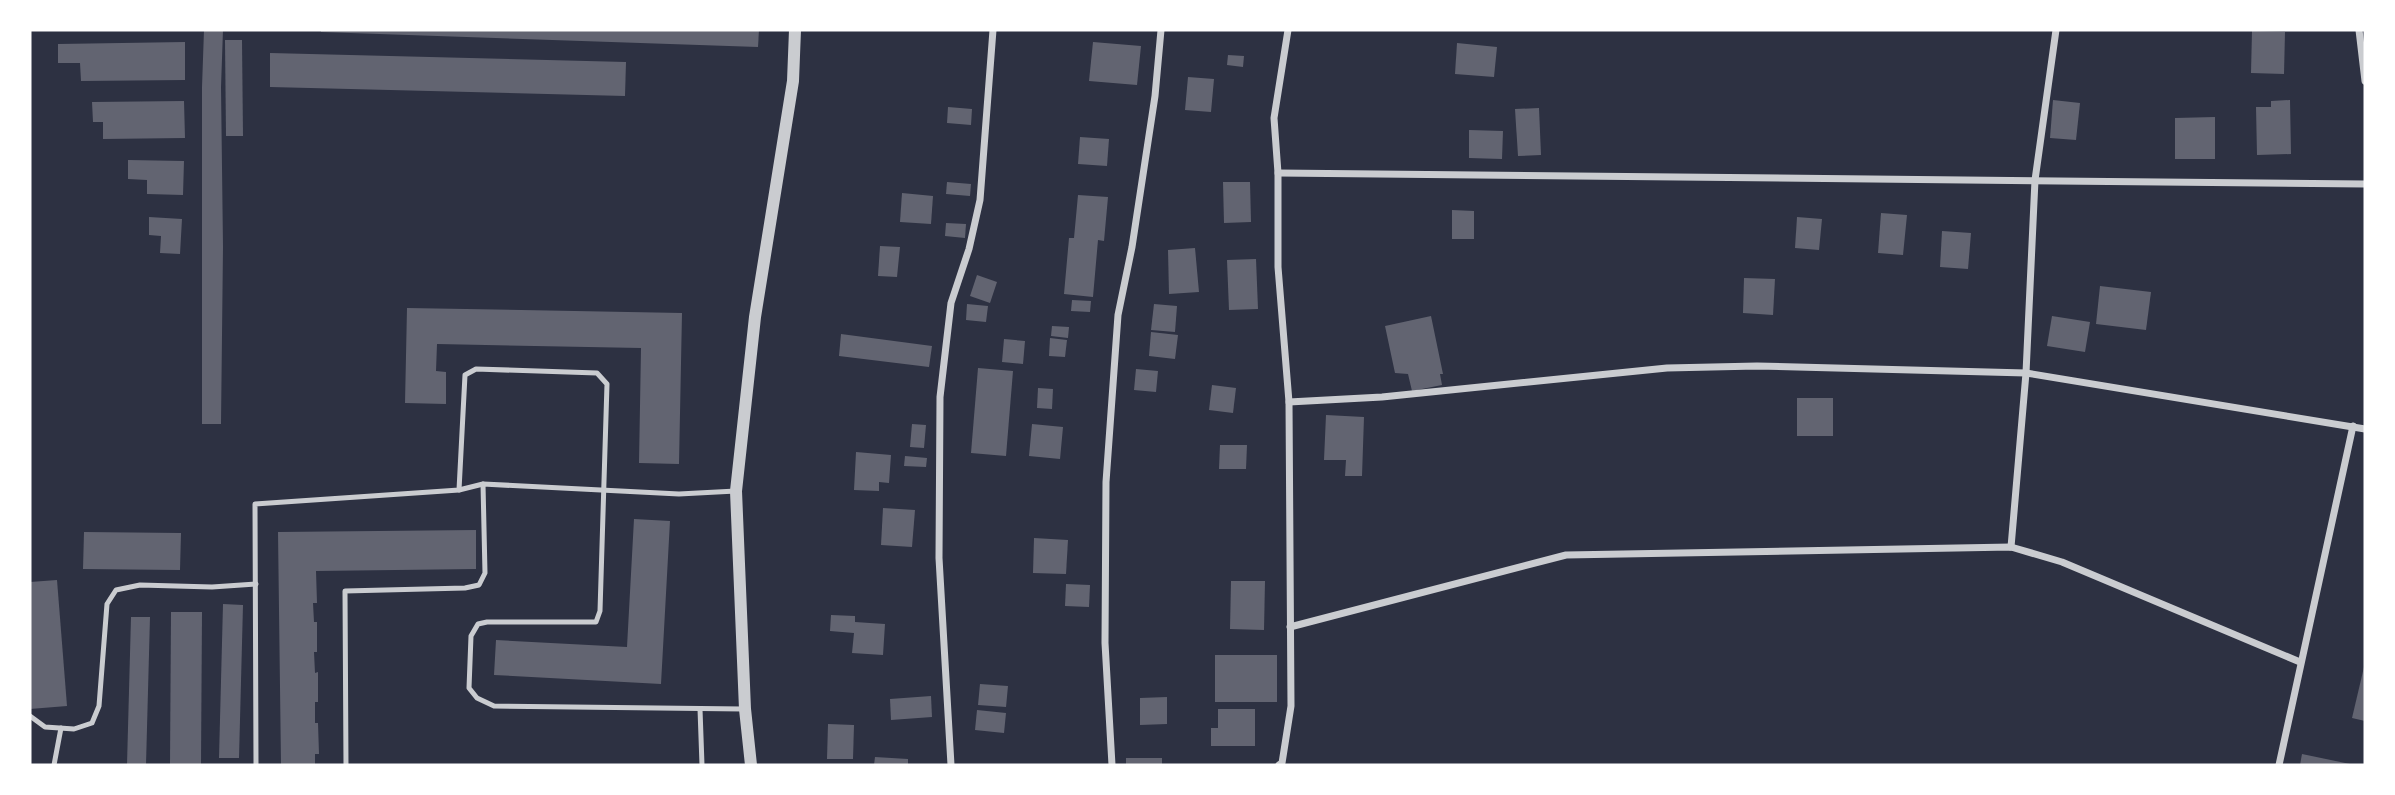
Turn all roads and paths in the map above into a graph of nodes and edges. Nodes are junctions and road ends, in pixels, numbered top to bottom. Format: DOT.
graph roads {
  1 [pos="795,30"];
  2 [pos="993,30"];
  3 [pos="1161,30"];
  4 [pos="1288,30"];
  5 [pos="2056,30"];
  6 [pos="2359,30"];
  7 [pos="2365,81"];
  8 [pos="1278,173"];
  9 [pos="2035,180"];
  10 [pos="2365,184"];
  11 [pos="2026,373"];
  12 [pos="1289,402"];
  13 [pos="2353,426"];
  14 [pos="2365,429"];
  15 [pos="483,484"];
  16 [pos="603,489"];
  17 [pos="459,490"];
  18 [pos="736,491"];
  19 [pos="2011,547"];
  20 [pos="256,584"];
  21 [pos="1290,627"];
  22 [pos="2300,662"];
  23 [pos="700,709"];
  24 [pos="745,709"];
  25 [pos="30,716"];
  26 [pos="61,728"];
  27 [pos="1281,764"];
  28 [pos="54,765"];
  29 [pos="256,765"];
  30 [pos="346,765"];
  31 [pos="702,765"];
  32 [pos="751,765"];
  33 [pos="951,765"];
  34 [pos="1112,765"];
  35 [pos="2278,765"];
  1 -- 18 [label="street"];
  2 -- 33 [label="street"];
  3 -- 34 [label="street"];
  4 -- 8 [label="street"];
  5 -- 9 [label="street"];
  6 -- 7 [label="street"];
  8 -- 9 [label="street"];
  8 -- 12 [label="street"];
  9 -- 10 [label="street"];
  9 -- 11 [label="street"];
  11 -- 12 [label="street"];
  11 -- 13 [label="street"];
  11 -- 19 [label="street"];
  12 -- 21 [label="street"];
  13 -- 14 [label="street"];
  13 -- 22 [label="street"];
  15 -- 16 [label="lane"];
  15 -- 17 [label="lane"];
  15 -- 30 [label="lane"];
  16 -- 17 [label="lane"];
  16 -- 18 [label="lane"];
  16 -- 23 [label="lane"];
  17 -- 20 [label="lane"];
  18 -- 24 [label="street"];
  19 -- 21 [label="street"];
  19 -- 22 [label="street"];
  20 -- 26 [label="lane"];
  20 -- 29 [label="lane"];
  21 -- 27 [label="street"];
  22 -- 35 [label="street"];
  23 -- 24 [label="lane"];
  23 -- 31 [label="lane"];
  24 -- 32 [label="street"];
  25 -- 26 [label="lane"];
  26 -- 28 [label="lane"];
}
